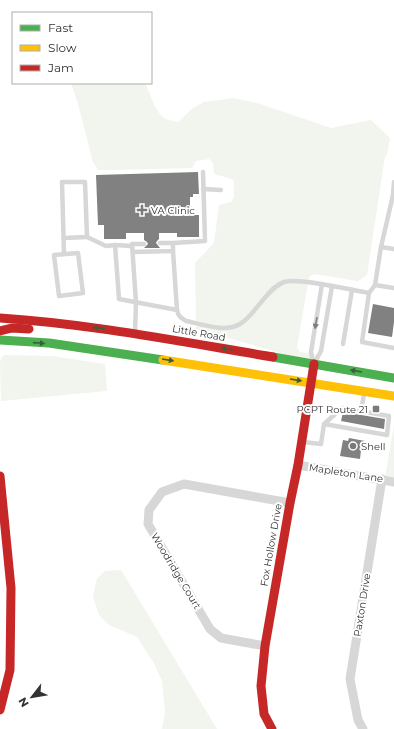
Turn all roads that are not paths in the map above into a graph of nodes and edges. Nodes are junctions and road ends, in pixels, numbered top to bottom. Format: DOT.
graph roads {
  1 [pos="203,172"];
  2 [pos="394,182"];
  3 [pos="203,189"];
  4 [pos="220,190"];
  5 [pos="394,195"];
  6 [pos="64,238"];
  7 [pos="87,238"];
  8 [pos="173,243"];
  9 [pos="144,244"];
  10 [pos="160,244"];
  11 [pos="132,245"];
  12 [pos="115,246"];
  13 [pos="381,247"];
  14 [pos="394,249"];
  15 [pos="173,251"];
  16 [pos="133,252"];
  17 [pos="64,254"];
  18 [pos="322,284"];
  19 [pos="375,285"];
  20 [pos="332,286"];
  21 [pos="394,288"];
  22 [pos="352,290"];
  23 [pos="369,293"];
  24 [pos="136,303"];
  25 [pos="178,310"];
  26 [pos="0,318"];
  27 [pos="83,326"];
  28 [pos="0,331"];
  29 [pos="135,334"];
  30 [pos="0,340"];
  31 [pos="343,344"];
  32 [pos="394,348"];
  33 [pos="314,364"];
  34 [pos="394,378"];
  35 [pos="312,382"];
  36 [pos="365,391"];
  37 [pos="394,396"];
  38 [pos="361,412"];
  39 [pos="324,424"];
  40 [pos="302,441"];
  41 [pos="298,466"];
  42 [pos="0,476"];
  43 [pos="382,479"];
  44 [pos="394,482"];
  45 [pos="290,503"];
  46 [pos="265,646"];
  47 [pos="0,710"];
  48 [pos="272,729"];
  49 [pos="363,729"];
  1 -- 3 [label="lane"];
  2 -- 5 [label="lane"];
  3 -- 4 [label="lane"];
  3 -- 8 [label="lane"];
  5 -- 13 [label="lane"];
  6 -- 7 [label="lane"];
  6 -- 7 [label="lane"];
  6 -- 17 [label="lane"];
  7 -- 12 [label="lane"];
  8 -- 10 [label="lane"];
  8 -- 15 [label="lane"];
  9 -- 11 [label="lane"];
  11 -- 12 [label="lane"];
  11 -- 16 [label="lane"];
  12 -- 24 [label="lane"];
  13 -- 14 [label="lane"];
  13 -- 19 [label="lane"];
  15 -- 16 [label="lane"];
  15 -- 25 [label="lane"];
  16 -- 24 [label="lane"];
  17 -- 17 [label="lane"];
  18 -- 20 [label="lane"];
  18 -- 25 [label="lane"];
  18 -- 33 [label="lane, one-way"];
  19 -- 21 [label="lane"];
  19 -- 23 [label="lane"];
  20 -- 22 [label="lane"];
  20 -- 33 [label="lane"];
  22 -- 23 [label="lane"];
  22 -- 31 [label="lane"];
  23 -- 32 [label="lane"];
  24 -- 25 [label="lane"];
  24 -- 29 [label="lane"];
  26 -- 27 [label="main road, Little Road"];
  27 -- 28 [label="main road"];
  29 -- 27 [label="main road, Little Road, one-way"];
  33 -- 29 [label="main road, Little Road, one-way"];
  30 -- 35 [label="main road, one-way"];
  34 -- 33 [label="main road, Little Road, one-way"];
  33 -- 35 [label="main road, Fox Hollow Drive"];
  35 -- 36 [label="main road"];
  35 -- 40 [label="main road, Fox Hollow Drive"];
  36 -- 37 [label="main road"];
  36 -- 38 [label="lane"];
  38 -- 39 [label="lane"];
  38 -- 39 [label="lane"];
  39 -- 40 [label="lane"];
  40 -- 41 [label="main road, Fox Hollow Drive"];
  41 -- 43 [label="street, Mapleton Lane"];
  41 -- 45 [label="main road, Fox Hollow Drive"];
  42 -- 47 [label="main road"];
  43 -- 44 [label="street, Mapleton Lane"];
  43 -- 49 [label="street, Paxton Drive"];
  45 -- 46 [label="main road, Fox Hollow Drive"];
  45 -- 46 [label="street, Woodridge Court"];
  46 -- 48 [label="main road, Fox Hollow Drive"];
}
